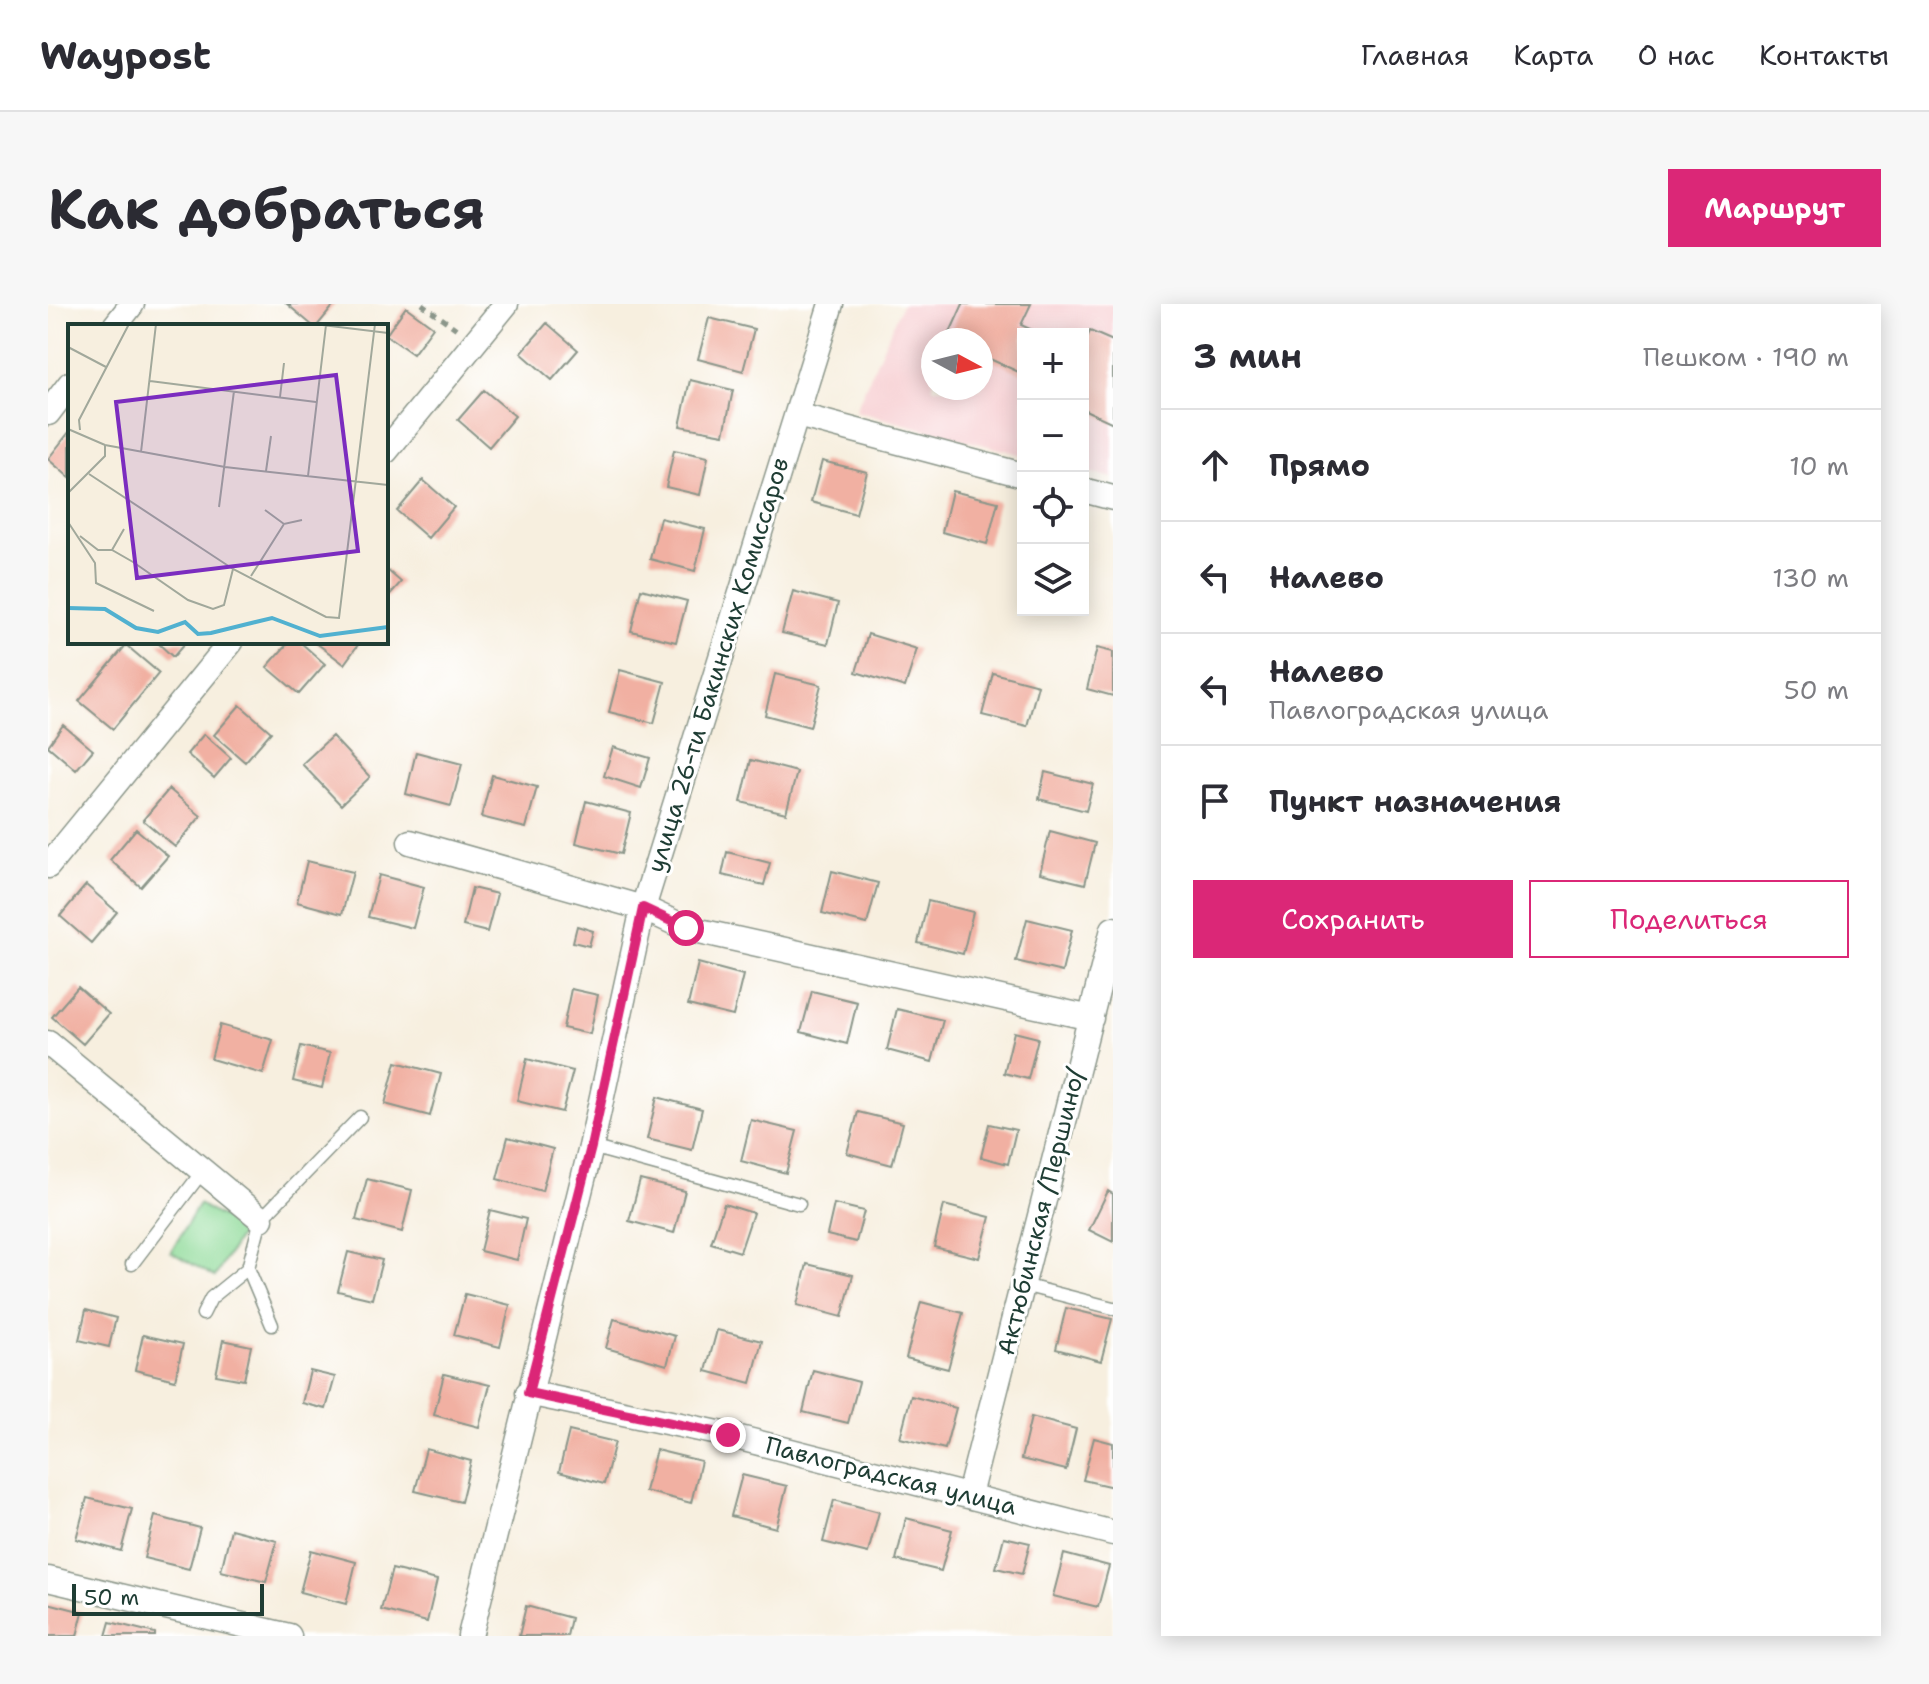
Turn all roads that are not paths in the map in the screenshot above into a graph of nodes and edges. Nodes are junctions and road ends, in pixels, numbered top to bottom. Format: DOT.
graph roads {
  1 [pos="132,304"];
  2 [pos="506,304"];
  3 [pos="831,304"];
  4 [pos="117,324"];
  5 [pos="68,387"];
  6 [pos="48,413"];
  7 [pos="797,415"];
  8 [pos="388,449"];
  9 [pos="1017,473"];
  10 [pos="1089,492"];
  11 [pos="1113,498"];
  12 [pos="229,644"];
  13 [pos="410,842"];
  14 [pos="48,866"];
  15 [pos="643,908"];
  16 [pos="1113,929"];
  17 [pos="1091,1018"];
  18 [pos="48,1043"];
  19 [pos="360,1117"];
  20 [pos="591,1147"];
  21 [pos="202,1172"];
  22 [pos="799,1204"];
  23 [pos="261,1219"];
  24 [pos="132,1264"];
  25 [pos="248,1268"];
  26 [pos="1023,1285"];
  27 [pos="1113,1308"];
  28 [pos="203,1314"];
  29 [pos="272,1325"];
  30 [pos="528,1393"];
  31 [pos="969,1495"];
  32 [pos="1113,1533"];
  33 [pos="48,1579"];
  34 [pos="289,1636"];
  35 [pos="470,1636"];
  1 -- 4 [label="street"];
  2 -- 8 [label="street"];
  3 -- 7 [label="street, улица 26-ти Бакинских Комиссаров"];
  5 -- 6 [label="street"];
  7 -- 9 [label="street"];
  7 -- 15 [label="street, улица 26-ти Бакинских Комиссаров"];
  10 -- 11 [label="street"];
  12 -- 14 [label="street"];
  13 -- 15 [label="street"];
  15 -- 17 [label="street"];
  15 -- 20 [label="street, улица 26-ти Бакинских Комиссаров"];
  16 -- 17 [label="street, Актюбинская /Першино/"];
  17 -- 26 [label="street, Актюбинская /Першино/"];
  18 -- 21 [label="street"];
  19 -- 23 [label="lane"];
  20 -- 22 [label="lane"];
  20 -- 30 [label="street, улица 26-ти Бакинских Комиссаров"];
  21 -- 23 [label="street"];
  21 -- 24 [label="lane"];
  23 -- 25 [label="lane"];
  25 -- 28 [label="lane"];
  25 -- 29 [label="lane"];
  26 -- 27 [label="lane"];
  26 -- 31 [label="street, Актюбинская /Першино/"];
  30 -- 31 [label="street, Павлоградская улица"];
  30 -- 35 [label="street, улица 26-ти Бакинских Комиссаров"];
  31 -- 32 [label="street, Павлоградская улица"];
  33 -- 34 [label="street"];
}
